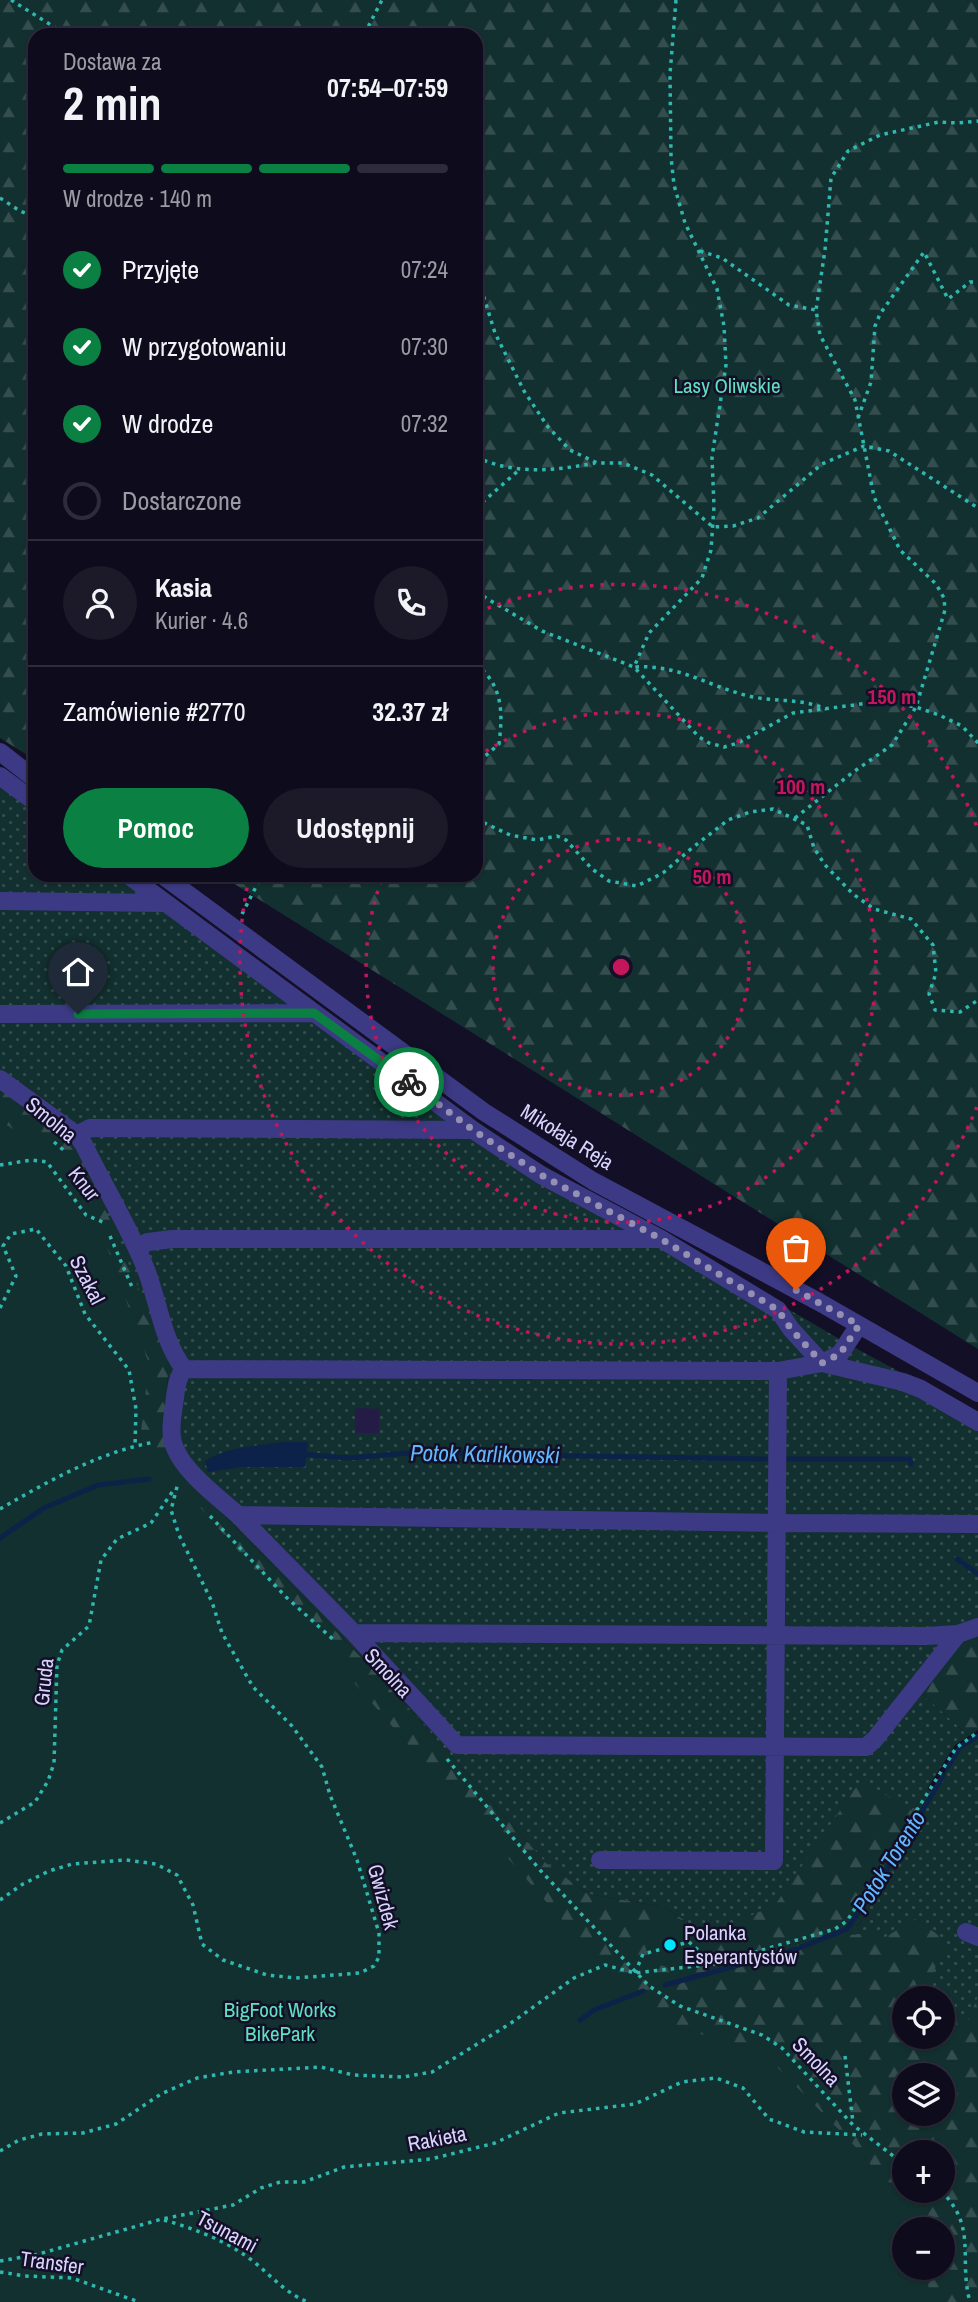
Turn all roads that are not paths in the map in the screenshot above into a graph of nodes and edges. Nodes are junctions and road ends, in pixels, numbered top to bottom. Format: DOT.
graph roads {
  1 [pos="0,752"];
  2 [pos="28,774"];
  3 [pos="0,776"];
  4 [pos="0,789"];
  5 [pos="19,789"];
  6 [pos="28,796"];
  7 [pos="137,882"];
  8 [pos="171,882"];
  9 [pos="0,901"];
  10 [pos="164,903"];
  11 [pos="314,1013"];
  12 [pos="0,1014"];
  13 [pos="0,1079"];
  14 [pos="473,1130"];
  15 [pos="78,1135"];
  16 [pos="661,1239"];
  17 [pos="137,1248"];
  18 [pos="859,1325"];
  19 [pos="822,1363"];
  20 [pos="184,1369"];
  21 [pos="778,1371"];
  22 [pos="978,1393"];
  23 [pos="978,1422"];
  24 [pos="238,1515"];
  25 [pos="778,1523"];
  26 [pos="978,1524"];
  27 [pos="978,1627"];
  28 [pos="354,1633"];
  29 [pos="775,1634"];
  30 [pos="957,1634"];
  31 [pos="775,1747"];
  32 [pos="600,1860"];
  1 -- 2 [label="street"];
  3 -- 5 [label="street"];
  4 -- 5 [label="street"];
  5 -- 6 [label="street"];
  7 -- 10 [label="street"];
  8 -- 18 [label="street, Mikołaja Reja"];
  9 -- 10 [label="street"];
  10 -- 11 [label="street"];
  11 -- 12 [label="street"];
  11 -- 14 [label="street"];
  13 -- 15 [label="street"];
  14 -- 15 [label="street"];
  14 -- 16 [label="street"];
  15 -- 17 [label="street"];
  16 -- 17 [label="street"];
  16 -- 19 [label="street"];
  17 -- 20 [label="street"];
  18 -- 19 [label="street"];
  18 -- 22 [label="street, Mikołaja Reja"];
  19 -- 21 [label="street"];
  19 -- 23 [label="street"];
  20 -- 21 [label="street"];
  20 -- 24 [label="street"];
  21 -- 25 [label="street"];
  24 -- 25 [label="street"];
  24 -- 28 [label="street"];
  25 -- 26 [label="street"];
  25 -- 29 [label="street"];
  27 -- 30 [label="street"];
  28 -- 29 [label="street"];
  28 -- 31 [label="street"];
  29 -- 30 [label="street"];
  29 -- 31 [label="street"];
  30 -- 31 [label="street"];
  31 -- 32 [label="street"];
}
